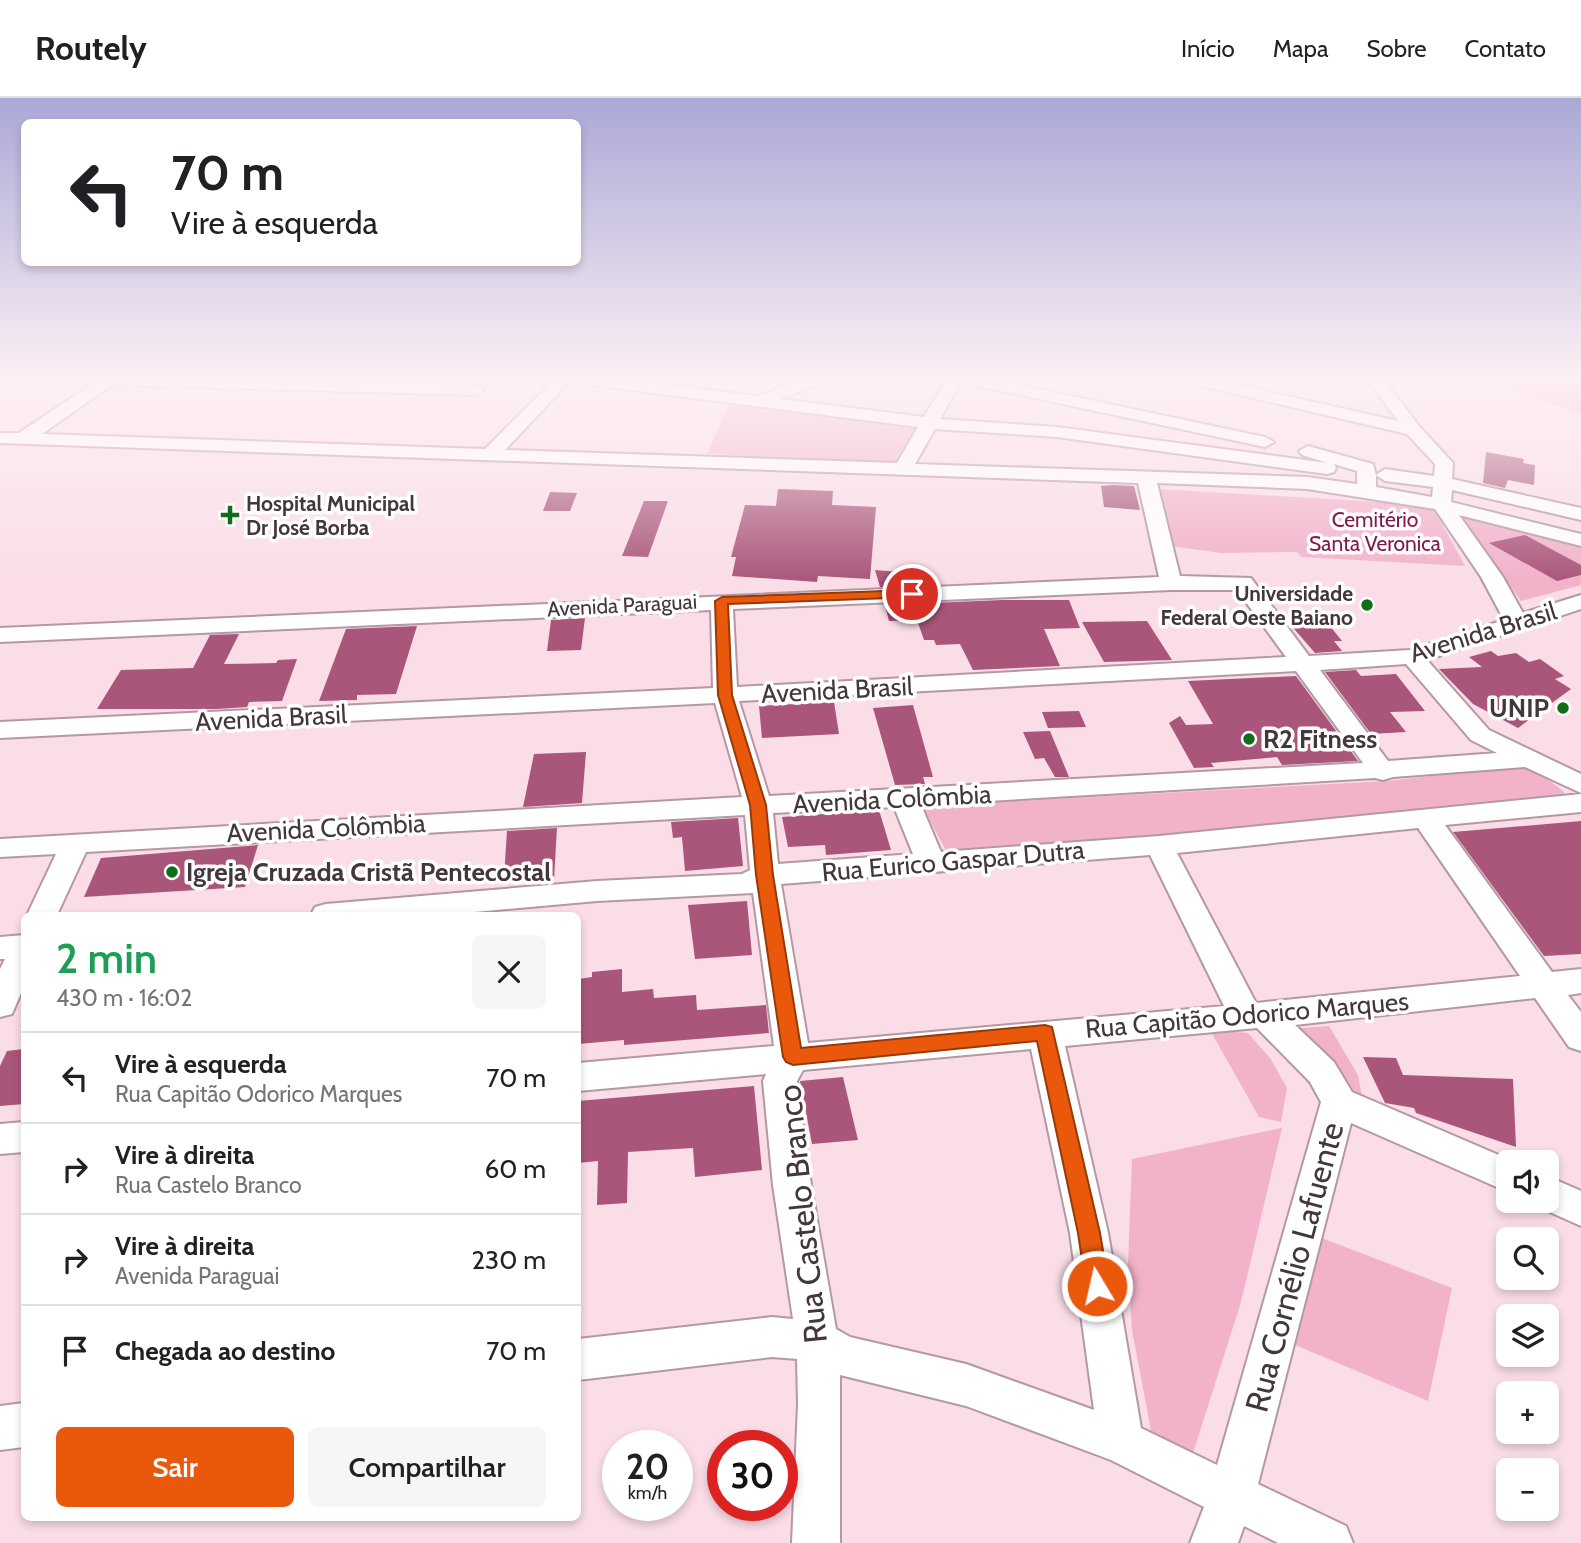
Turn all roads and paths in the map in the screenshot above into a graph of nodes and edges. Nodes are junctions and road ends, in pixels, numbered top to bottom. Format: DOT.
graph roads {
  1 [pos="306,447"];
  2 [pos="497,447"];
  3 [pos="915,447"];
  4 [pos="1154,447"];
  5 [pos="1291,447"];
  6 [pos="1429,447"];
  7 [pos="492,453"];
  8 [pos="904,467"];
  9 [pos="1146,477"];
  10 [pos="1367,481"];
  11 [pos="1442,482"];
  12 [pos="1441,504"];
  13 [pos="1581,514"];
  14 [pos="1581,540"];
  15 [pos="1171,583"];
  16 [pos="722,601"];
  17 [pos="1581,603"];
  18 [pos="1517,623"];
  19 [pos="0,635"];
  20 [pos="1412,657"];
  21 [pos="1306,664"];
  22 [pos="725,695"];
  23 [pos="0,730"];
  24 [pos="1532,759"];
  25 [pos="1382,772"];
  26 [pos="1581,785"];
  27 [pos="904,798"];
  28 [pos="1581,803"];
  29 [pos="758,805"];
  30 [pos="1427,820"];
  31 [pos="75,844"];
  32 [pos="1158,845"];
  33 [pos="0,848"];
  34 [pos="932,864"];
  35 [pos="765,875"];
  36 [pos="42,912"];
  37 [pos="360,912"];
  38 [pos="0,948"];
  39 [pos="21,948"];
  40 [pos="21,955"];
  41 [pos="1581,981"];
  42 [pos="1543,984"];
  43 [pos="0,1005"];
  44 [pos="1255,1016"];
  45 [pos="1045,1032"];
  46 [pos="1581,1038"];
  47 [pos="793,1057"];
  48 [pos="581,1077"];
  49 [pos="1339,1102"];
  50 [pos="21,1137"];
  51 [pos="0,1139"];
  52 [pos="1496,1171"];
  53 [pos="817,1341"];
  54 [pos="581,1360"];
  55 [pos="21,1425"];
  56 [pos="0,1428"];
  57 [pos="1121,1443"];
  58 [pos="1232,1494"];
  59 [pos="816,1543"];
  60 [pos="1214,1543"];
  61 [pos="1329,1543"];
  1 -- 7 [label="street"];
  2 -- 7 [label="street"];
  3 -- 8 [label="street"];
  4 -- 10 [label="street"];
  5 -- 10 [label="street"];
  6 -- 11 [label="street"];
  7 -- 8 [label="street"];
  8 -- 9 [label="street"];
  9 -- 10 [label="street"];
  9 -- 15 [label="street"];
  10 -- 11 [label="street"];
  10 -- 12 [label="street"];
  11 -- 12 [label="street"];
  11 -- 13 [label="street"];
  12 -- 14 [label="street"];
  12 -- 18 [label="street"];
  15 -- 16 [label="street, Avenida Paraguai"];
  15 -- 21 [label="street, Avenida Paraguai"];
  16 -- 19 [label="street, Avenida Paraguai"];
  16 -- 22 [label="street, Rua Castelo Branco"];
  17 -- 18 [label="street, Avenida Brasil"];
  18 -- 20 [label="street, Avenida Brasil"];
  20 -- 21 [label="street, Avenida Brasil"];
  20 -- 24 [label="street"];
  21 -- 22 [label="street, Avenida Brasil"];
  21 -- 25 [label="street"];
  22 -- 23 [label="street, Avenida Brasil"];
  22 -- 29 [label="street, Rua Castelo Branco"];
  24 -- 25 [label="street, Avenida Colômbia"];
  24 -- 26 [label="street"];
  25 -- 27 [label="street, Avenida Colômbia"];
  27 -- 29 [label="street, Avenida Colômbia"];
  27 -- 34 [label="street"];
  28 -- 30 [label="street, Rua Eurico Gaspar Dutra"];
  29 -- 31 [label="street, Avenida Colômbia"];
  29 -- 35 [label="street, Rua Castelo Branco"];
  30 -- 32 [label="street, Rua Eurico Gaspar Dutra"];
  30 -- 42 [label="street"];
  31 -- 33 [label="street, Avenida Colômbia"];
  31 -- 36 [label="street"];
  32 -- 34 [label="street, Rua Eurico Gaspar Dutra"];
  32 -- 44 [label="street, Rua Cornélio Lafuente"];
  34 -- 35 [label="street, Rua Eurico Gaspar Dutra"];
  35 -- 37 [label="street, Rua Eurico Gaspar Dutra"];
  35 -- 47 [label="street, Rua Castelo Branco"];
  38 -- 39 [label="street"];
  40 -- 43 [label="street"];
  41 -- 42 [label="street, Rua Capitão Odorico Marques"];
  42 -- 44 [label="street, Rua Capitão Odorico Marques"];
  42 -- 46 [label="street"];
  44 -- 45 [label="street, Rua Capitão Odorico Marques"];
  44 -- 49 [label="street, Rua Cornélio Lafuente"];
  45 -- 47 [label="street, Rua Capitão Odorico Marques"];
  45 -- 57 [label="street"];
  47 -- 48 [label="street, Rua Capitão Odorico Marques"];
  47 -- 53 [label="street, Rua Castelo Branco"];
  49 -- 52 [label="street"];
  49 -- 58 [label="street, Rua Cornélio Lafuente"];
  50 -- 51 [label="street"];
  53 -- 54 [label="street"];
  53 -- 57 [label="street"];
  53 -- 59 [label="street, Rua Castelo Branco"];
  55 -- 56 [label="street"];
  57 -- 58 [label="street"];
  58 -- 60 [label="street, Rua Cornélio Lafuente"];
  58 -- 61 [label="street"];
}
